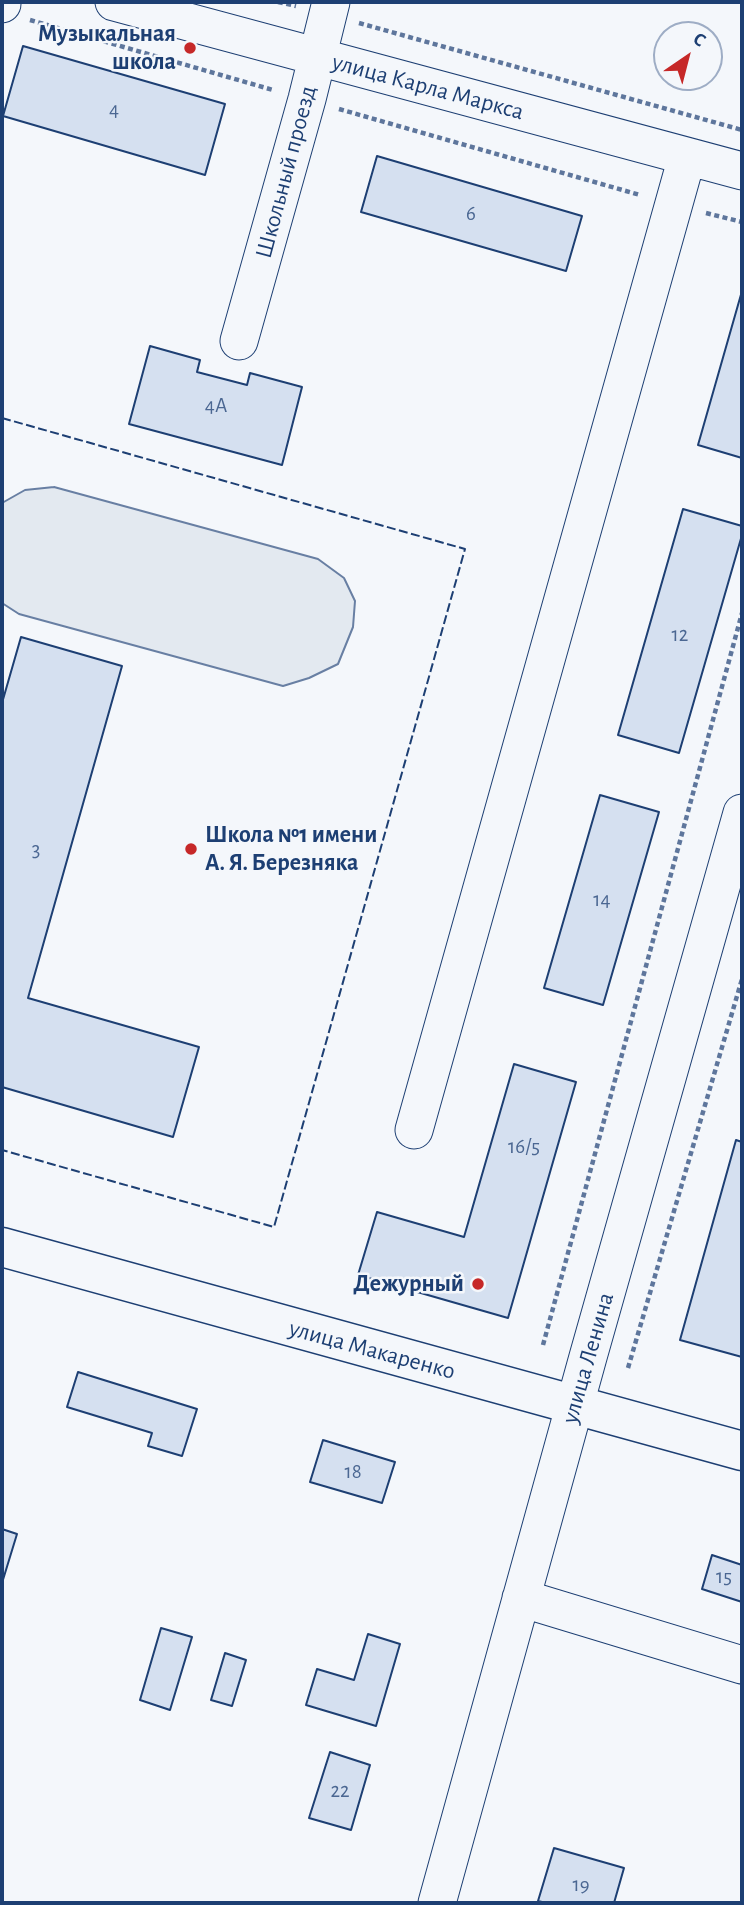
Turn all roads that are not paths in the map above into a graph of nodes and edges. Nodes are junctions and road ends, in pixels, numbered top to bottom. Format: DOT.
graph roads {
  1 [pos="114,2"];
  2 [pos="330,8"];
  3 [pos="317,56"];
  4 [pos="687,157"];
  5 [pos="742,172"];
  6 [pos="239,341"];
  7 [pos="742,813"];
  8 [pos="414,1130"];
  9 [pos="2,1247"];
  10 [pos="574,1405"];
  11 [pos="742,1451"];
  12 [pos="521,1598"];
  13 [pos="742,1665"];
  14 [pos="437,1903"];
  1 -- 3 [label="street, улица Карла Маркса"];
  2 -- 3 [label="street, Школьный проезд"];
  3 -- 4 [label="street, улица Карла Маркса"];
  3 -- 6 [label="street, Школьный проезд"];
  4 -- 5 [label="street, улица Карла Маркса"];
  4 -- 8 [label="street"];
  7 -- 10 [label="street, улица Ленина"];
  9 -- 10 [label="main road, улица Макаренко"];
  10 -- 11 [label="main road, улица Макаренко"];
  10 -- 12 [label="street, улица Ленина"];
  12 -- 13 [label="street"];
  12 -- 14 [label="street, улица Ленина"];
}
